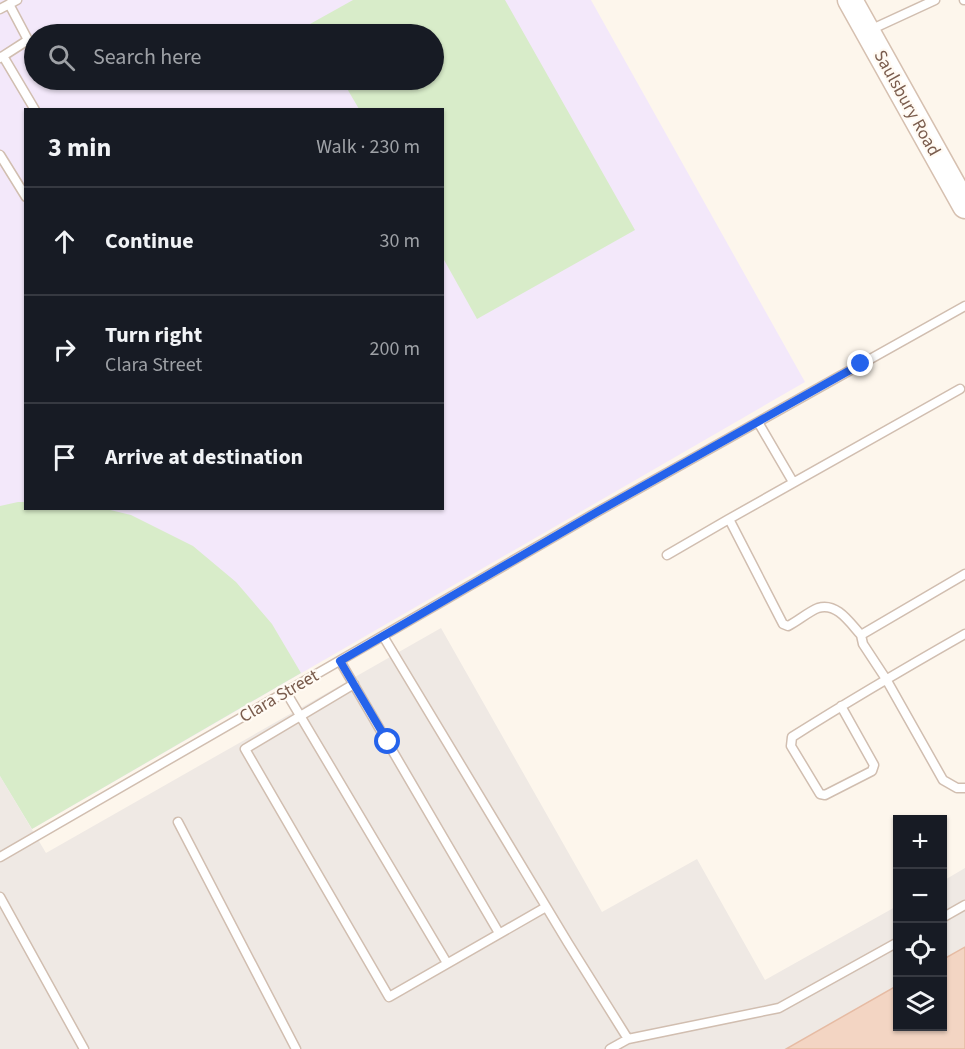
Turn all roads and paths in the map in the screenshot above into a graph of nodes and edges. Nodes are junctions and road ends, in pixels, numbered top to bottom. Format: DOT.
graph roads {
  1 [pos="850,0"];
  2 [pos="935,0"];
  3 [pos="13,2"];
  4 [pos="0,9"];
  5 [pos="24,30"];
  6 [pos="867,31"];
  7 [pos="24,43"];
  8 [pos="2,57"];
  9 [pos="34,108"];
  10 [pos="0,155"];
  11 [pos="24,194"];
  12 [pos="965,206"];
  13 [pos="965,306"];
  14 [pos="960,389"];
  15 [pos="758,422"];
  16 [pos="794,482"];
  17 [pos="729,519"];
  18 [pos="667,555"];
  19 [pos="965,574"];
  20 [pos="965,633"];
  21 [pos="861,635"];
  22 [pos="383,636"];
  23 [pos="340,661"];
  24 [pos="886,679"];
  25 [pos="354,684"];
  26 [pos="286,692"];
  27 [pos="841,706"];
  28 [pos="301,716"];
  29 [pos="965,788"];
  30 [pos="178,822"];
  31 [pos="0,857"];
  32 [pos="0,897"];
  33 [pos="965,905"];
  34 [pos="546,907"];
  35 [pos="947,915"];
  36 [pos="500,933"];
  37 [pos="893,944"];
  38 [pos="447,963"];
  39 [pos="628,1040"];
  40 [pos="84,1049"];
  41 [pos="296,1049"];
  42 [pos="610,1049"];
  1 -- 6 [label="main road, Saulsbury Road"];
  2 -- 6 [label="lane"];
  3 -- 4 [label="lane"];
  3 -- 5 [label="lane"];
  6 -- 12 [label="main road, Saulsbury Road"];
  7 -- 8 [label="lane"];
  8 -- 9 [label="lane"];
  10 -- 11 [label="lane"];
  13 -- 15 [label="lane, Clara Street"];
  14 -- 16 [label="lane"];
  15 -- 16 [label="lane"];
  15 -- 22 [label="lane, Clara Street"];
  16 -- 17 [label="lane"];
  17 -- 18 [label="lane"];
  17 -- 21 [label="lane"];
  19 -- 21 [label="lane"];
  20 -- 24 [label="lane"];
  21 -- 24 [label="lane"];
  22 -- 23 [label="lane, Clara Street"];
  22 -- 34 [label="lane"];
  23 -- 25 [label="lane"];
  23 -- 26 [label="lane, Clara Street"];
  24 -- 27 [label="lane"];
  24 -- 29 [label="lane"];
  25 -- 28 [label="lane"];
  25 -- 36 [label="lane"];
  26 -- 28 [label="lane"];
  26 -- 31 [label="lane, Clara Street"];
  27 -- 27 [label="lane"];
  28 -- 38 [label="lane"];
  28 -- 38 [label="lane"];
  30 -- 41 [label="lane"];
  32 -- 40 [label="lane"];
  33 -- 35 [label="lane"];
  34 -- 36 [label="lane"];
  34 -- 39 [label="lane"];
  36 -- 38 [label="lane"];
  37 -- 39 [label="lane"];
  39 -- 42 [label="lane"];
}
